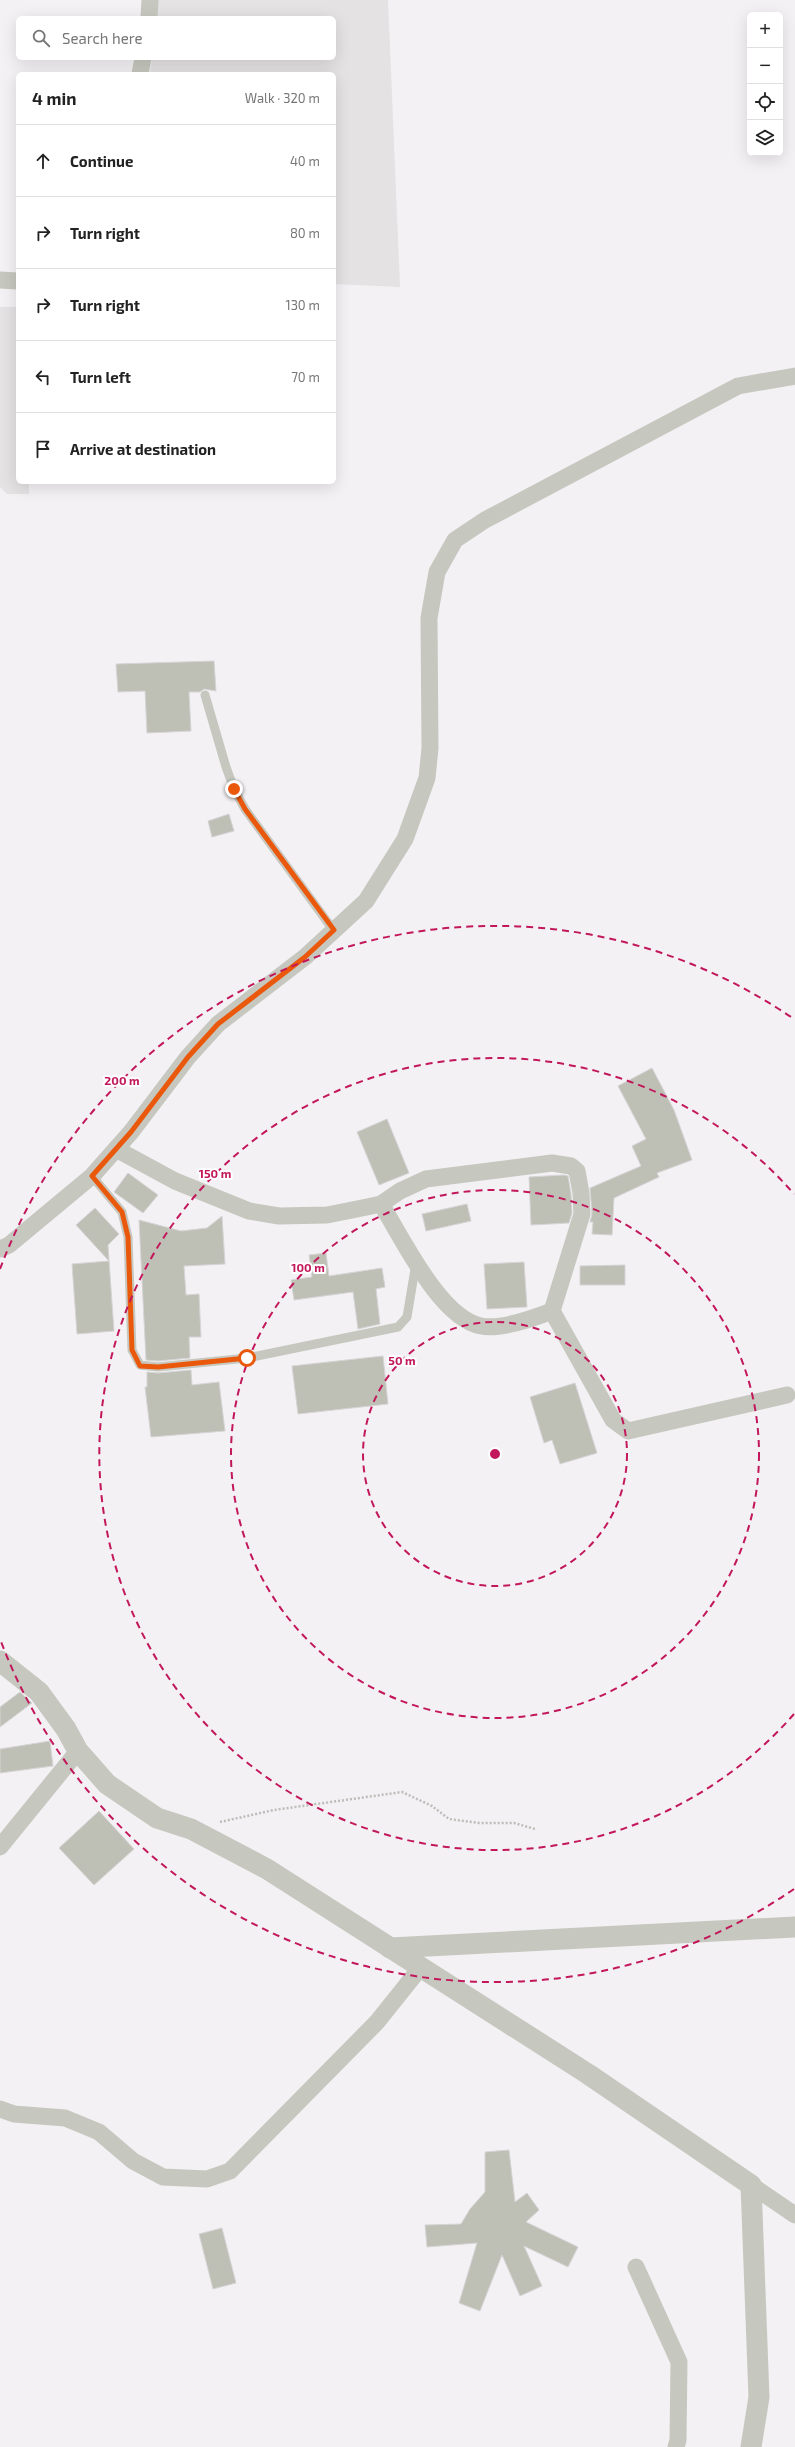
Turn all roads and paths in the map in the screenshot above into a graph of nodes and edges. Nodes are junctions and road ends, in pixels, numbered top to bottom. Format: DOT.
graph roads {
  1 [pos="150,0"];
  2 [pos="149,16"];
  3 [pos="143,60"];
  4 [pos="140,72"];
  5 [pos="0,280"];
  6 [pos="16,281"];
  7 [pos="795,376"];
  8 [pos="205,695"];
  9 [pos="334,930"];
  10 [pos="116,1149"];
  11 [pos="92,1176"];
  12 [pos="381,1204"];
  13 [pos="0,1249"];
  14 [pos="416,1262"];
  15 [pos="552,1311"];
  16 [pos="787,1395"];
  17 [pos="0,1661"];
  18 [pos="78,1751"];
  19 [pos="219,1822"];
  20 [pos="535,1829"];
  21 [pos="0,1847"];
  22 [pos="795,1927"];
  23 [pos="390,1948"];
  24 [pos="421,1967"];
  25 [pos="0,2109"];
  26 [pos="751,2185"];
  27 [pos="795,2215"];
  28 [pos="636,2268"];
  29 [pos="676,2447"];
  30 [pos="751,2447"];
  1 -- 2 [label="street"];
  3 -- 4 [label="street"];
  5 -- 6 [label="street"];
  7 -- 9 [label="street"];
  8 -- 9 [label="lane"];
  9 -- 10 [label="street"];
  10 -- 11 [label="street"];
  10 -- 12 [label="street"];
  11 -- 13 [label="street"];
  11 -- 14 [label="lane"];
  12 -- 14 [label="street"];
  12 -- 15 [label="street"];
  14 -- 15 [label="street"];
  15 -- 16 [label="street"];
  17 -- 18 [label="street"];
  18 -- 21 [label="street"];
  18 -- 23 [label="street"];
  19 -- 20 [label="path"];
  22 -- 23 [label="street"];
  23 -- 24 [label="street"];
  24 -- 25 [label="street"];
  24 -- 26 [label="street"];
  26 -- 27 [label="street"];
  26 -- 30 [label="street"];
  28 -- 29 [label="street"];
}
